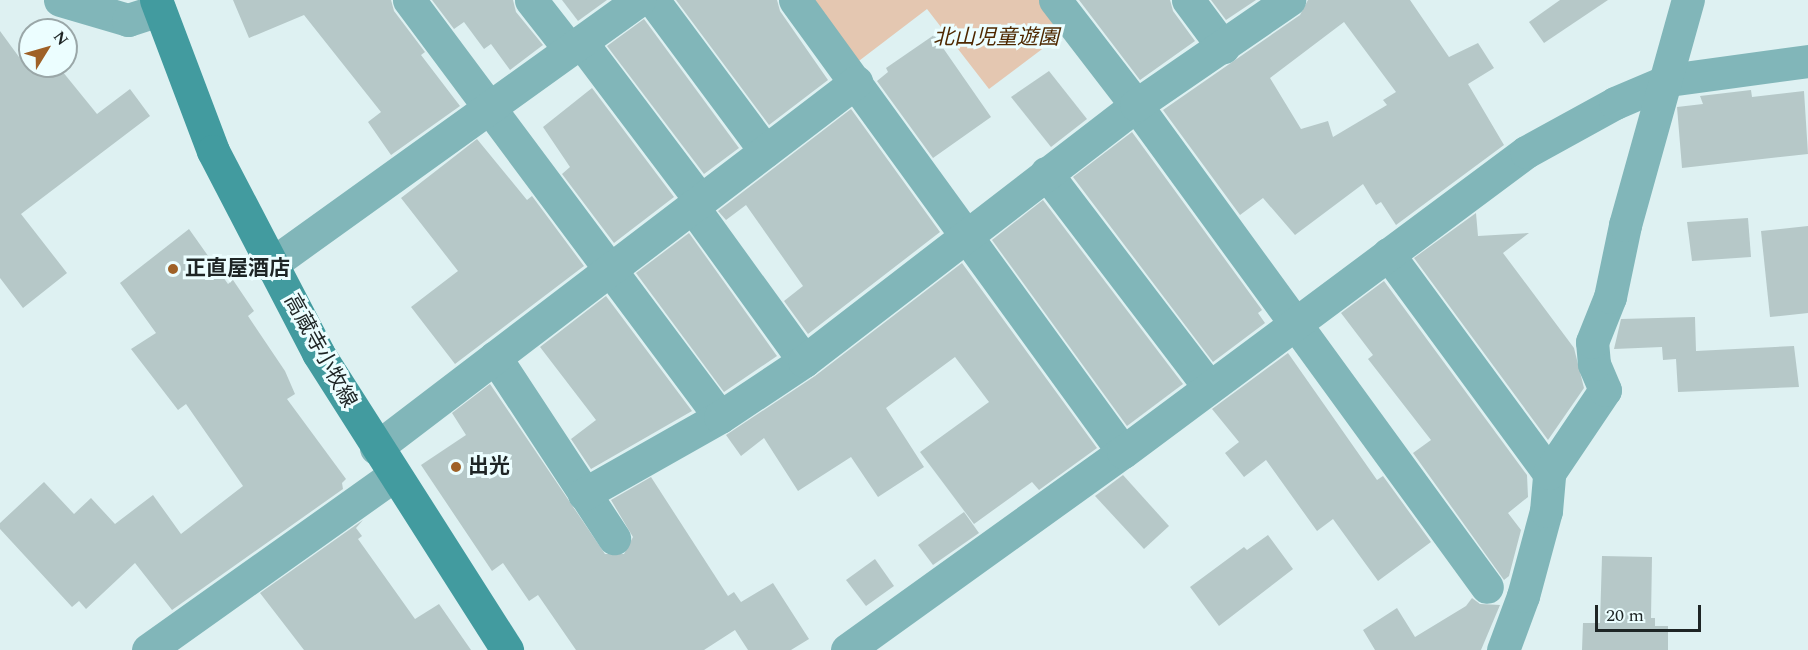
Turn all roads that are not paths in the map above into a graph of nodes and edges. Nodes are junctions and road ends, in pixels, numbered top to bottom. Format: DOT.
graph roads {
  1 [pos="60,0"];
  2 [pos="409,0"];
  3 [pos="531,0"];
  4 [pos="639,0"];
  5 [pos="653,0"];
  6 [pos="795,0"];
  7 [pos="1054,0"];
  8 [pos="1188,0"];
  9 [pos="1288,0"];
  10 [pos="1688,0"];
  11 [pos="157,5"];
  12 [pos="575,46"];
  13 [pos="1223,47"];
  14 [pos="1808,61"];
  15 [pos="1669,80"];
  16 [pos="856,82"];
  17 [pos="1136,105"];
  18 [pos="492,107"];
  19 [pos="765,151"];
  20 [pos="1046,173"];
  21 [pos="696,203"];
  22 [pos="967,233"];
  23 [pos="1388,254"];
  24 [pos="273,263"];
  25 [pos="610,268"];
  26 [pos="1293,325"];
  27 [pos="495,357"];
  28 [pos="804,361"];
  29 [pos="1209,387"];
  30 [pos="720,417"];
  31 [pos="376,448"];
  32 [pos="1123,452"];
  33 [pos="1549,473"];
  34 [pos="394,475"];
  35 [pos="584,494"];
  36 [pos="614,538"];
  37 [pos="1487,587"];
  38 [pos="148,650"];
  39 [pos="507,650"];
  40 [pos="848,650"];
  41 [pos="1503,650"];
  1 -- 11 [label="street"];
  2 -- 18 [label="street"];
  3 -- 12 [label="street"];
  4 -- 12 [label="street"];
  5 -- 19 [label="street"];
  6 -- 16 [label="street"];
  7 -- 17 [label="street"];
  8 -- 13 [label="street"];
  9 -- 13 [label="street"];
  10 -- 15 [label="street"];
  11 -- 24 [label="main road, 高蔵寺小牧線"];
  12 -- 18 [label="street"];
  12 -- 21 [label="street"];
  13 -- 17 [label="street"];
  14 -- 15 [label="street"];
  15 -- 23 [label="street"];
  15 -- 33 [label="street"];
  16 -- 19 [label="street"];
  16 -- 22 [label="street"];
  17 -- 20 [label="street"];
  17 -- 26 [label="street"];
  18 -- 24 [label="street"];
  18 -- 25 [label="street"];
  19 -- 21 [label="street"];
  20 -- 22 [label="street"];
  20 -- 29 [label="street"];
  21 -- 25 [label="street"];
  21 -- 28 [label="street"];
  22 -- 28 [label="street"];
  22 -- 32 [label="street"];
  23 -- 26 [label="street"];
  23 -- 33 [label="street"];
  24 -- 31 [label="main road, 高蔵寺小牧線"];
  25 -- 27 [label="street"];
  25 -- 30 [label="street"];
  26 -- 29 [label="street"];
  26 -- 37 [label="street"];
  27 -- 31 [label="street"];
  27 -- 35 [label="street"];
  28 -- 30 [label="street"];
  29 -- 32 [label="street"];
  30 -- 35 [label="street"];
  31 -- 34 [label="main road, 高蔵寺小牧線"];
  32 -- 40 [label="street"];
  33 -- 41 [label="street"];
  34 -- 38 [label="street"];
  34 -- 39 [label="main road, 高蔵寺小牧線"];
  35 -- 36 [label="street"];
}
